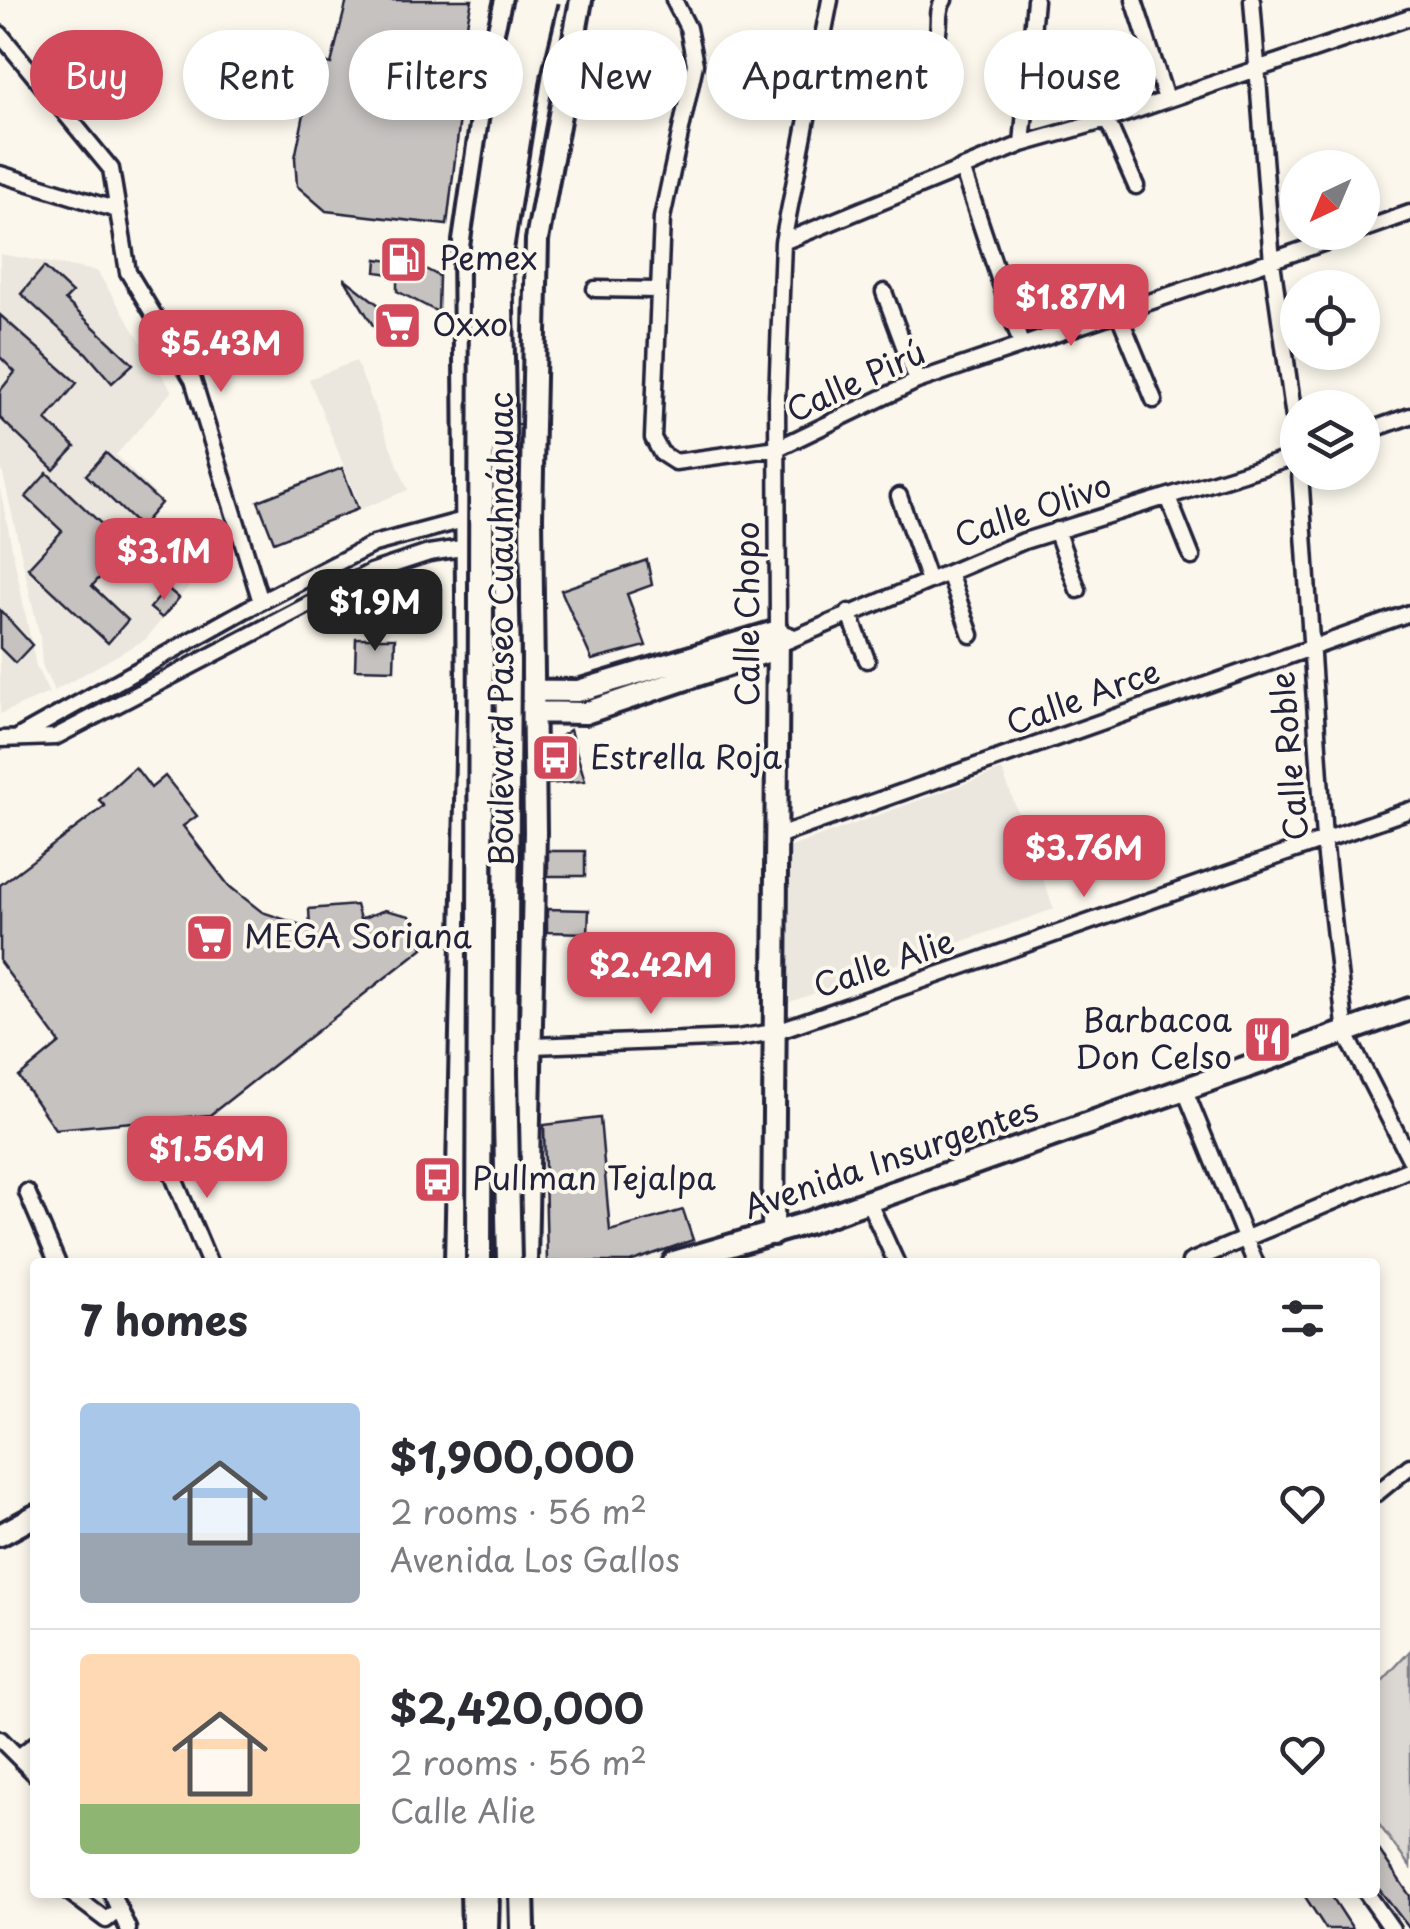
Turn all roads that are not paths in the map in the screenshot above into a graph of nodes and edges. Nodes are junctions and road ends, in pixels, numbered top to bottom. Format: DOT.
graph roads {
  1 [pos="506,0"];
  2 [pos="526,0"];
  3 [pos="546,0"];
  4 [pos="581,0"];
  5 [pos="674,0"];
  6 [pos="830,0"];
  7 [pos="944,0"];
  8 [pos="1035,0"];
  9 [pos="1134,0"];
  10 [pos="1252,0"];
  11 [pos="1410,16"];
  12 [pos="823,30"];
  13 [pos="938,30"];
  14 [pos="0,34"];
  15 [pos="1254,71"];
  16 [pos="1166,99"];
  17 [pos="1156,103"];
  18 [pos="805,120"];
  19 [pos="1107,120"];
  20 [pos="1022,144"];
  21 [pos="962,168"];
  22 [pos="0,174"];
  23 [pos="1136,186"];
  24 [pos="117,210"];
  25 [pos="1410,213"];
  26 [pos="1380,224"];
  27 [pos="783,242"];
  28 [pos="1305,250"];
  29 [pos="1272,262"];
  30 [pos="594,289"];
  31 [pos="658,290"];
  32 [pos="884,292"];
  33 [pos="1118,310"];
  34 [pos="1021,344"];
  35 [pos="917,380"];
  36 [pos="1290,390"];
  37 [pos="1154,400"];
  38 [pos="1410,416"];
  39 [pos="1380,427"];
  40 [pos="778,448"];
  41 [pos="1280,462"];
  42 [pos="1301,490"];
  43 [pos="899,496"];
  44 [pos="1168,497"];
  45 [pos="531,517"];
  46 [pos="464,518"];
  47 [pos="1056,530"];
  48 [pos="532,541"];
  49 [pos="465,547"];
  50 [pos="1192,557"];
  51 [pos="948,572"];
  52 [pos="928,581"];
  53 [pos="1078,590"];
  54 [pos="265,600"];
  55 [pos="850,612"];
  56 [pos="1410,612"];
  57 [pos="971,635"];
  58 [pos="783,638"];
  59 [pos="1308,647"];
  60 [pos="866,660"];
  61 [pos="468,700"];
  62 [pos="536,703"];
  63 [pos="18,737"];
  64 [pos="0,738"];
  65 [pos="1410,810"];
  66 [pos="774,837"];
  67 [pos="1324,839"];
  68 [pos="1410,1010"];
  69 [pos="774,1032"];
  70 [pos="1346,1034"];
  71 [pos="533,1046"];
  72 [pos="1184,1088"];
  73 [pos="165,1157"];
  74 [pos="1410,1159"];
  75 [pos="1410,1169"];
  76 [pos="458,1190"];
  77 [pos="526,1191"];
  78 [pos="27,1192"];
  79 [pos="868,1200"];
  80 [pos="773,1234"];
  81 [pos="1243,1239"];
  82 [pos="55,1258"];
  83 [pos="207,1258"];
  84 [pos="456,1258"];
  85 [pos="479,1258"];
  86 [pos="509,1258"];
  87 [pos="526,1258"];
  88 [pos="688,1258"];
  89 [pos="894,1258"];
  90 [pos="1199,1258"];
  91 [pos="1253,1258"];
  92 [pos="1410,1466"];
  93 [pos="1380,1488"];
  94 [pos="30,1519"];
  95 [pos="0,1535"];
  96 [pos="0,1739"];
  97 [pos="30,1748"];
  98 [pos="21,1755"];
  99 [pos="30,1767"];
  100 [pos="76,1898"];
  101 [pos="114,1898"];
  102 [pos="472,1898"];
  103 [pos="486,1898"];
  104 [pos="523,1898"];
  105 [pos="1370,1898"];
  106 [pos="120,1909"];
  107 [pos="128,1929"];
  108 [pos="473,1929"];
  109 [pos="486,1929"];
  110 [pos="524,1929"];
  111 [pos="1392,1929"];
  1 -- 46 [label="street, Boulevard Paseo Cuauhnáhuac"];
  2 -- 85 [label="main road, Boulevard Paseo Cuauhnáhuac, bridge"];
  3 -- 86 [label="main road, Boulevard Paseo Cuauhnáhuac, bridge"];
  4 -- 45 [label="street, Boulevard Paseo Cuauhnáhuac"];
  5 -- 31 [label="street"];
  6 -- 12 [label="street, Calle Chopo"];
  7 -- 13 [label="street"];
  8 -- 20 [label="street"];
  9 -- 16 [label="street"];
  10 -- 15 [label="street"];
  11 -- 15 [label="street"];
  14 -- 24 [label="street"];
  15 -- 16 [label="street"];
  15 -- 29 [label="street"];
  16 -- 17 [label="street"];
  18 -- 27 [label="street, Calle Chopo"];
  19 -- 20 [label="street"];
  19 -- 23 [label="street"];
  20 -- 21 [label="street"];
  21 -- 27 [label="street"];
  21 -- 34 [label="street"];
  22 -- 24 [label="street"];
  24 -- 54 [label="street"];
  25 -- 26 [label="street"];
  27 -- 40 [label="street, Calle Chopo"];
  28 -- 29 [label="street, Calle Pirú"];
  29 -- 33 [label="street, Calle Pirú"];
  29 -- 36 [label="street"];
  30 -- 31 [label="street"];
  31 -- 40 [label="street, Calle Pirú"];
  32 -- 35 [label="street"];
  33 -- 34 [label="street, Calle Pirú"];
  33 -- 37 [label="street"];
  34 -- 35 [label="street, Calle Pirú"];
  35 -- 40 [label="street, Calle Pirú"];
  38 -- 39 [label="street"];
  40 -- 58 [label="street, Calle Chopo"];
  41 -- 44 [label="street, Calle Olivo"];
  42 -- 59 [label="street, Calle Roble"];
  43 -- 52 [label="street"];
  44 -- 47 [label="street, Calle Olivo"];
  44 -- 50 [label="street"];
  45 -- 46 [label="street"];
  45 -- 48 [label="street, Boulevard Paseo Cuauhnáhuac"];
  46 -- 49 [label="street, Boulevard Paseo Cuauhnáhuac"];
  46 -- 54 [label="street"];
  47 -- 51 [label="street, Calle Olivo"];
  47 -- 53 [label="street"];
  48 -- 49 [label="street"];
  48 -- 62 [label="street, Boulevard Paseo Cuauhnáhuac"];
  49 -- 61 [label="street, Boulevard Paseo Cuauhnáhuac"];
  49 -- 63 [label="street"];
  51 -- 52 [label="street, Calle Olivo"];
  51 -- 57 [label="street"];
  52 -- 55 [label="street, Calle Olivo"];
  54 -- 63 [label="street"];
  55 -- 58 [label="street, Calle Olivo"];
  55 -- 60 [label="street"];
  56 -- 59 [label="street, Calle Arce"];
  58 -- 62 [label="street, Calle Olivo"];
  58 -- 66 [label="street, Calle Chopo"];
  59 -- 66 [label="street, Calle Arce"];
  59 -- 67 [label="street, Calle Roble"];
  61 -- 62 [label="street, Calle Olivo"];
  61 -- 76 [label="street, Boulevard Paseo Cuauhnáhuac"];
  62 -- 71 [label="street, Boulevard Paseo Cuauhnáhuac"];
  63 -- 64 [label="street"];
  65 -- 67 [label="street, Calle Alie"];
  66 -- 69 [label="street, Calle Chopo"];
  67 -- 69 [label="street, Calle Alie"];
  67 -- 70 [label="street, Calle Roble"];
  68 -- 70 [label="street, Avenida Insurgentes"];
  69 -- 71 [label="street, Calle Alie"];
  69 -- 80 [label="street, Calle Chopo"];
  70 -- 72 [label="street, Avenida Insurgentes"];
  70 -- 74 [label="street"];
  71 -- 77 [label="street, Boulevard Paseo Cuauhnáhuac"];
  72 -- 79 [label="street, Avenida Insurgentes"];
  72 -- 81 [label="street"];
  73 -- 83 [label="street"];
  75 -- 81 [label="street"];
  76 -- 77 [label="street"];
  76 -- 84 [label="street, Boulevard Paseo Cuauhnáhuac"];
  77 -- 87 [label="street, Boulevard Paseo Cuauhnáhuac"];
  78 -- 82 [label="street"];
  79 -- 80 [label="street, Avenida Insurgentes"];
  79 -- 89 [label="street"];
  80 -- 88 [label="street, Avenida Insurgentes"];
  81 -- 90 [label="street"];
  81 -- 91 [label="street"];
  92 -- 93 [label="street"];
  94 -- 95 [label="street"];
  96 -- 98 [label="street"];
  97 -- 98 [label="street"];
  98 -- 99 [label="street"];
  100 -- 106 [label="street"];
  101 -- 106 [label="street"];
  102 -- 108 [label="street"];
  103 -- 109 [label="main road"];
  104 -- 110 [label="main road"];
  105 -- 111 [label="street"];
  106 -- 107 [label="street"];
}
